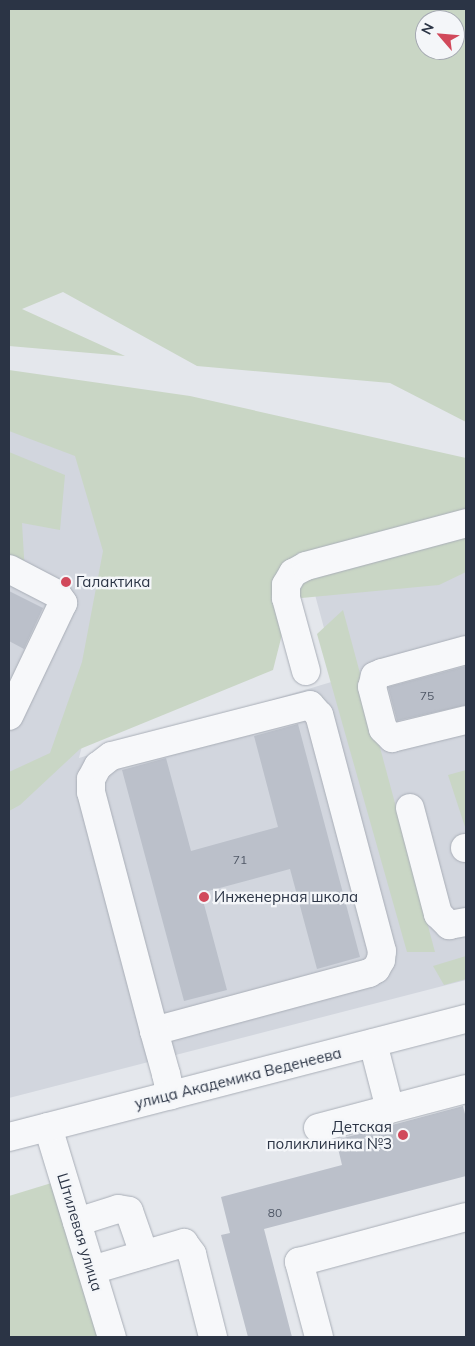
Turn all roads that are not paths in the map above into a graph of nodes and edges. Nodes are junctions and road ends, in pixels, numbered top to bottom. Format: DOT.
graph roads {
  1 [pos="466,523"];
  2 [pos="9,570"];
  3 [pos="466,650"];
  4 [pos="306,671"];
  5 [pos="9,716"];
  6 [pos="466,720"];
  7 [pos="410,808"];
  8 [pos="466,922"];
  9 [pos="466,1019"];
  10 [pos="154,1031"];
  11 [pos="373,1043"];
  12 [pos="466,1089"];
  13 [pos="171,1095"];
  14 [pos="390,1109"];
  15 [pos="48,1127"];
  16 [pos="318,1128"];
  17 [pos="9,1137"];
  18 [pos="466,1217"];
  19 [pos="77,1222"];
  20 [pos="144,1254"];
  21 [pos="92,1270"];
  22 [pos="112,1337"];
  23 [pos="214,1337"];
  24 [pos="319,1337"];
  1 -- 4 [label="street"];
  2 -- 5 [label="street"];
  3 -- 6 [label="street"];
  7 -- 8 [label="street"];
  9 -- 11 [label="street, улица Академика Веденеева"];
  10 -- 10 [label="street"];
  10 -- 13 [label="street"];
  11 -- 13 [label="street, улица Академика Веденеева"];
  11 -- 14 [label="street"];
  12 -- 14 [label="street"];
  13 -- 15 [label="street, улица Академика Веденеева"];
  14 -- 16 [label="street"];
  15 -- 17 [label="street, улица Академика Веденеева"];
  15 -- 19 [label="street, Штилевая улица"];
  18 -- 24 [label="street"];
  19 -- 20 [label="street"];
  19 -- 21 [label="street, Штилевая улица"];
  20 -- 21 [label="street"];
  20 -- 23 [label="street"];
  21 -- 22 [label="street, Штилевая улица"];
}
